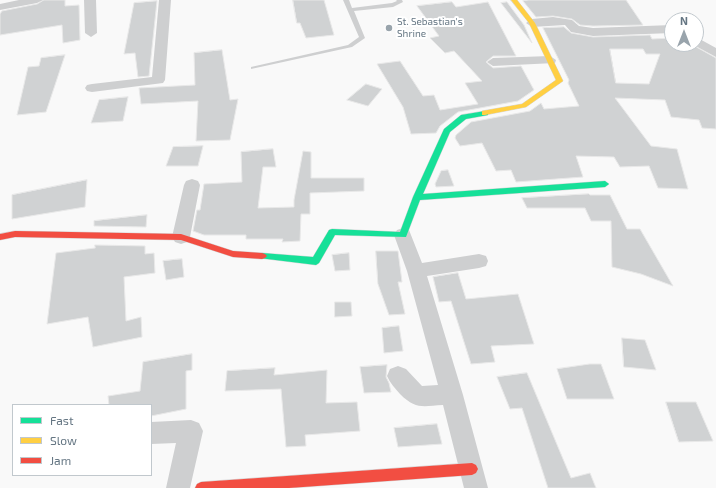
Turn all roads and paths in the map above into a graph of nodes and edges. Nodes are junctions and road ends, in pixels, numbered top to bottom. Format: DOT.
graph roads {
  1 [pos="37,0"];
  2 [pos="90,0"];
  3 [pos="165,0"];
  4 [pos="346,0"];
  5 [pos="399,0"];
  6 [pos="514,0"];
  7 [pos="0,7"];
  8 [pos="350,10"];
  9 [pos="532,23"];
  10 [pos="664,28"];
  11 [pos="91,33"];
  12 [pos="704,46"];
  13 [pos="716,54"];
  14 [pos="550,60"];
  15 [pos="493,62"];
  16 [pos="253,68"];
  17 [pos="92,88"];
  18 [pos="604,184"];
  19 [pos="192,185"];
  20 [pos="417,197"];
  21 [pos="403,235"];
  22 [pos="0,237"];
  23 [pos="182,237"];
  24 [pos="479,261"];
  25 [pos="416,271"];
  26 [pos="398,376"];
  27 [pos="452,395"];
  28 [pos="152,433"];
  29 [pos="474,479"];
  30 [pos="178,488"];
  31 [pos="201,488"];
  1 -- 7 [label="street"];
  2 -- 11 [label="street"];
  3 -- 17 [label="street"];
  4 -- 8 [label="lane"];
  5 -- 8 [label="lane"];
  6 -- 9 [label="street"];
  8 -- 16 [label="lane"];
  9 -- 10 [label="street"];
  9 -- 14 [label="street"];
  12 -- 13 [label="street"];
  14 -- 15 [label="street"];
  14 -- 20 [label="street"];
  18 -- 20 [label="street"];
  19 -- 23 [label="street"];
  20 -- 21 [label="street"];
  21 -- 23 [label="street"];
  21 -- 25 [label="street"];
  22 -- 23 [label="street"];
  24 -- 25 [label="street"];
  25 -- 27 [label="street"];
  26 -- 27 [label="street"];
  27 -- 29 [label="street"];
  28 -- 30 [label="street"];
  29 -- 31 [label="street"];
}
